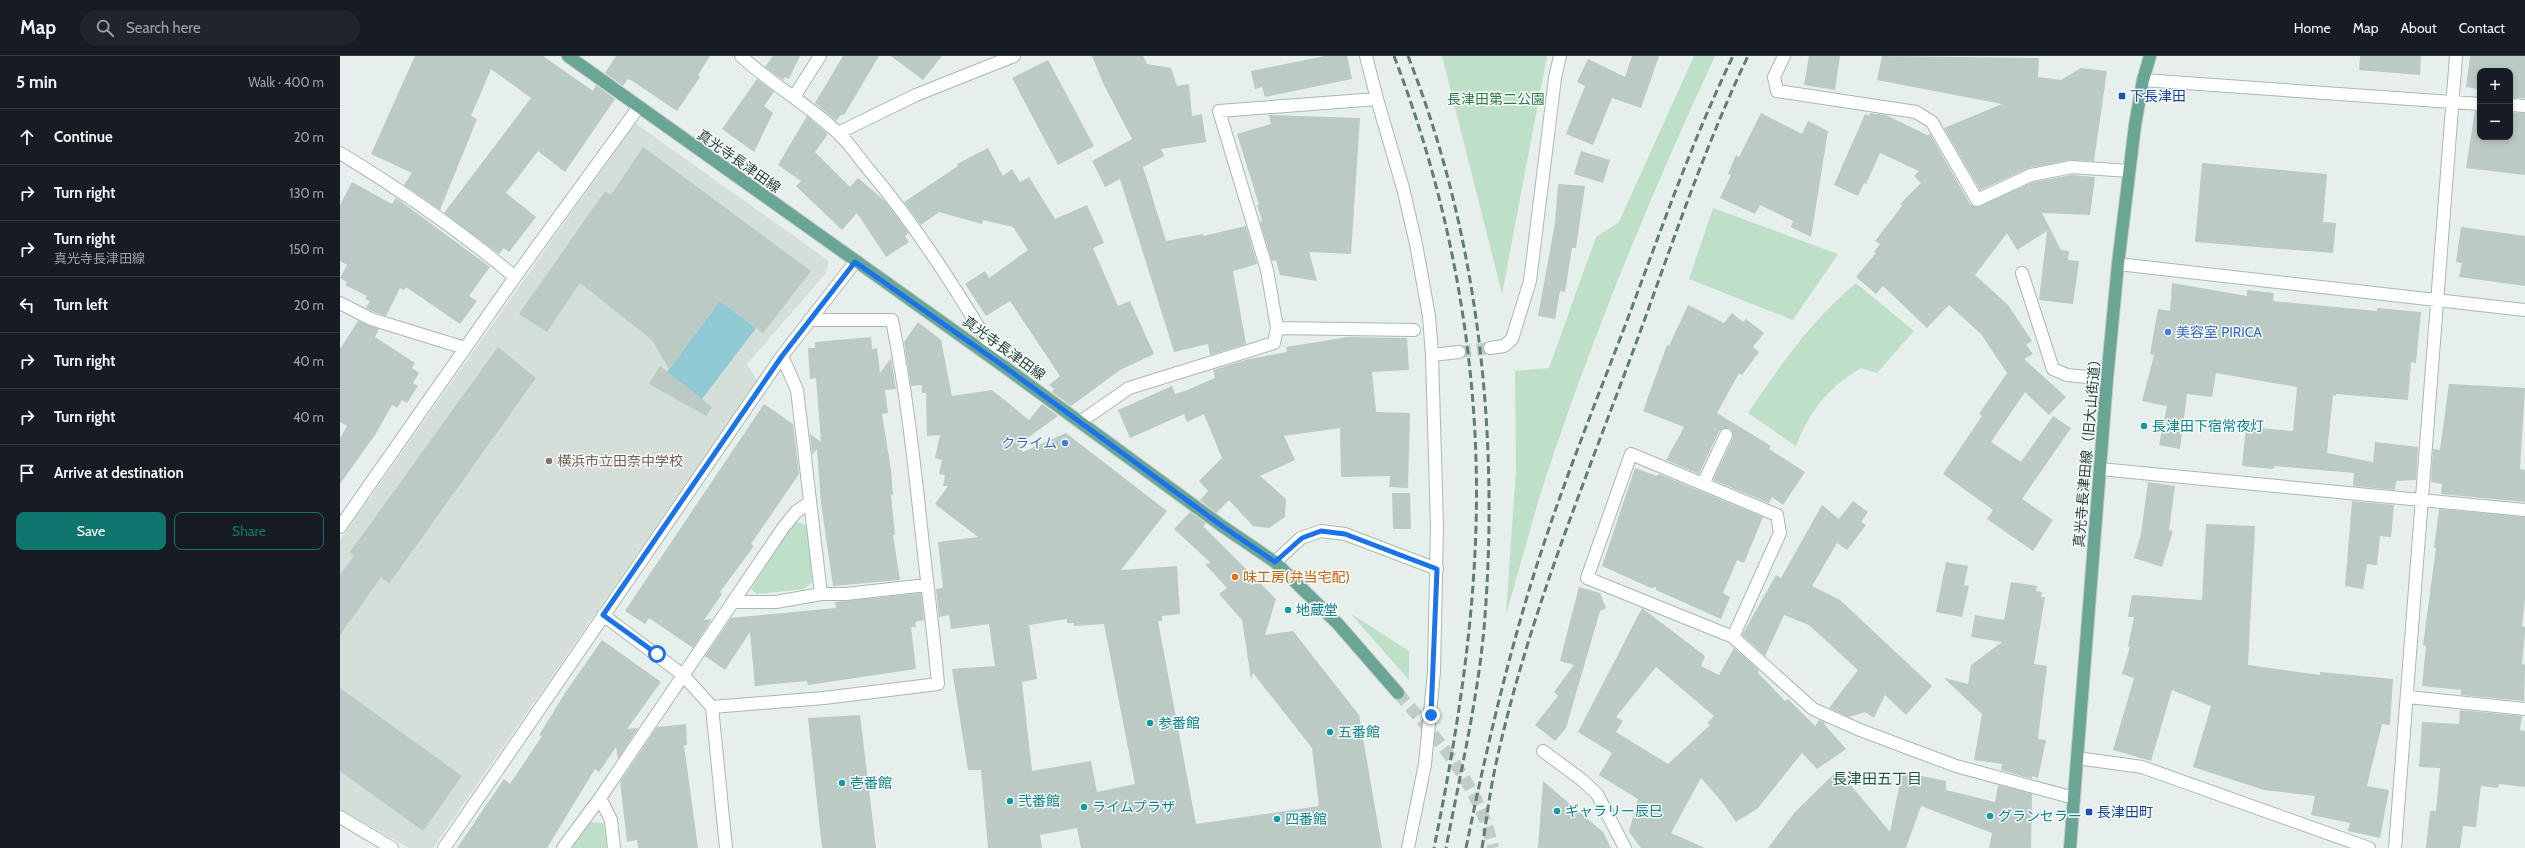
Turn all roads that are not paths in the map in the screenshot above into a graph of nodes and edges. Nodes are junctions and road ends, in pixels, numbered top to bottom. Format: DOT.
graph roads {
  1 [pos="568,56"];
  2 [pos="740,56"];
  3 [pos="820,56"];
  4 [pos="1014,56"];
  5 [pos="1366,56"];
  6 [pos="1560,56"];
  7 [pos="1784,56"];
  8 [pos="2150,56"];
  9 [pos="2456,56"];
  10 [pos="2143,80"];
  11 [pos="794,97"];
  12 [pos="1376,99"];
  13 [pos="2453,102"];
  14 [pos="2477,104"];
  15 [pos="2513,105"];
  16 [pos="2525,106"];
  17 [pos="638,108"];
  18 [pos="838,133"];
  19 [pos="340,153"];
  20 [pos="2129,170"];
  21 [pos="855,262"];
  22 [pos="2118,264"];
  23 [pos="2022,273"];
  24 [pos="515,277"];
  25 [pos="2437,300"];
  26 [pos="340,305"];
  27 [pos="2525,310"];
  28 [pos="809,320"];
  29 [pos="1277,328"];
  30 [pos="1414,330"];
  31 [pos="466,348"];
  32 [pos="1490,348"];
  33 [pos="1459,352"];
  34 [pos="1432,355"];
  35 [pos="782,356"];
  36 [pos="1002,365"];
  37 [pos="2107,379"];
  38 [pos="1080,422"];
  39 [pos="1726,435"];
  40 [pos="2100,469"];
  41 [pos="1703,484"];
  42 [pos="2423,500"];
  43 [pos="810,502"];
  44 [pos="2525,510"];
  45 [pos="340,527"];
  46 [pos="1275,562"];
  47 [pos="1437,569"];
  48 [pos="927,585"];
  49 [pos="821,594"];
  50 [pos="733,602"];
  51 [pos="603,615"];
  52 [pos="1733,637"];
  53 [pos="683,675"];
  54 [pos="1398,693"];
  55 [pos="2408,697"];
  56 [pos="712,707"];
  57 [pos="2525,709"];
  58 [pos="1543,751"];
  59 [pos="2077,758"];
  60 [pos="600,798"];
  61 [pos="2074,798"];
  62 [pos="340,817"];
  63 [pos="392,848"];
  64 [pos="444,848"];
  65 [pos="563,848"];
  66 [pos="614,848"];
  67 [pos="726,848"];
  68 [pos="1408,848"];
  69 [pos="1625,848"];
  70 [pos="2070,848"];
  71 [pos="2369,848"];
  72 [pos="2395,848"];
  1 -- 17 [label="main road, 真光寺長津田線"];
  2 -- 11 [label="street"];
  3 -- 11 [label="street"];
  4 -- 18 [label="street"];
  5 -- 12 [label="street"];
  6 -- 32 [label="street"];
  7 -- 20 [label="street"];
  8 -- 10 [label="main road, 真光寺長津田線（旧大山街道）"];
  9 -- 13 [label="street"];
  10 -- 13 [label="street"];
  10 -- 20 [label="main road, 真光寺長津田線（旧大山街道）"];
  11 -- 18 [label="street"];
  12 -- 29 [label="street"];
  12 -- 34 [label="street"];
  13 -- 14 [label="street"];
  13 -- 25 [label="street"];
  15 -- 16 [label="street"];
  17 -- 21 [label="main road, 真光寺長津田線"];
  17 -- 24 [label="street"];
  18 -- 36 [label="street"];
  19 -- 24 [label="street"];
  20 -- 22 [label="main road, 真光寺長津田線（旧大山街道）"];
  21 -- 28 [label="street"];
  21 -- 36 [label="main road, 真光寺長津田線"];
  22 -- 25 [label="street"];
  22 -- 37 [label="main road, 真光寺長津田線（旧大山街道）"];
  23 -- 37 [label="street"];
  24 -- 31 [label="street"];
  25 -- 27 [label="street"];
  25 -- 42 [label="street"];
  26 -- 31 [label="street"];
  28 -- 35 [label="street"];
  28 -- 48 [label="street"];
  29 -- 30 [label="street"];
  29 -- 38 [label="street"];
  31 -- 45 [label="street"];
  33 -- 34 [label="street"];
  34 -- 47 [label="street"];
  35 -- 43 [label="street"];
  35 -- 51 [label="street"];
  36 -- 38 [label="main road, 真光寺長津田線"];
  37 -- 40 [label="main road, 真光寺長津田線（旧大山街道）"];
  38 -- 46 [label="main road, 真光寺長津田線"];
  39 -- 41 [label="street"];
  40 -- 42 [label="street"];
  40 -- 59 [label="main road, 真光寺長津田線（旧大山街道）"];
  41 -- 52 [label="street"];
  41 -- 52 [label="street"];
  42 -- 44 [label="street"];
  42 -- 55 [label="street"];
  43 -- 49 [label="street"];
  43 -- 50 [label="street"];
  46 -- 47 [label="street"];
  46 -- 54 [label="main road, 真光寺長津田線"];
  47 -- 68 [label="street"];
  48 -- 49 [label="street"];
  48 -- 56 [label="street"];
  49 -- 50 [label="street"];
  50 -- 53 [label="street"];
  51 -- 53 [label="street"];
  51 -- 64 [label="street"];
  52 -- 61 [label="street"];
  53 -- 56 [label="street"];
  53 -- 60 [label="street"];
  55 -- 57 [label="street"];
  55 -- 72 [label="street"];
  56 -- 67 [label="street"];
  58 -- 69 [label="street"];
  59 -- 61 [label="main road, 真光寺長津田線（旧大山街道）"];
  59 -- 71 [label="street"];
  60 -- 65 [label="street"];
  60 -- 66 [label="street"];
  61 -- 70 [label="main road, 真光寺長津田線（旧大山街道）"];
  62 -- 63 [label="street"];
}
